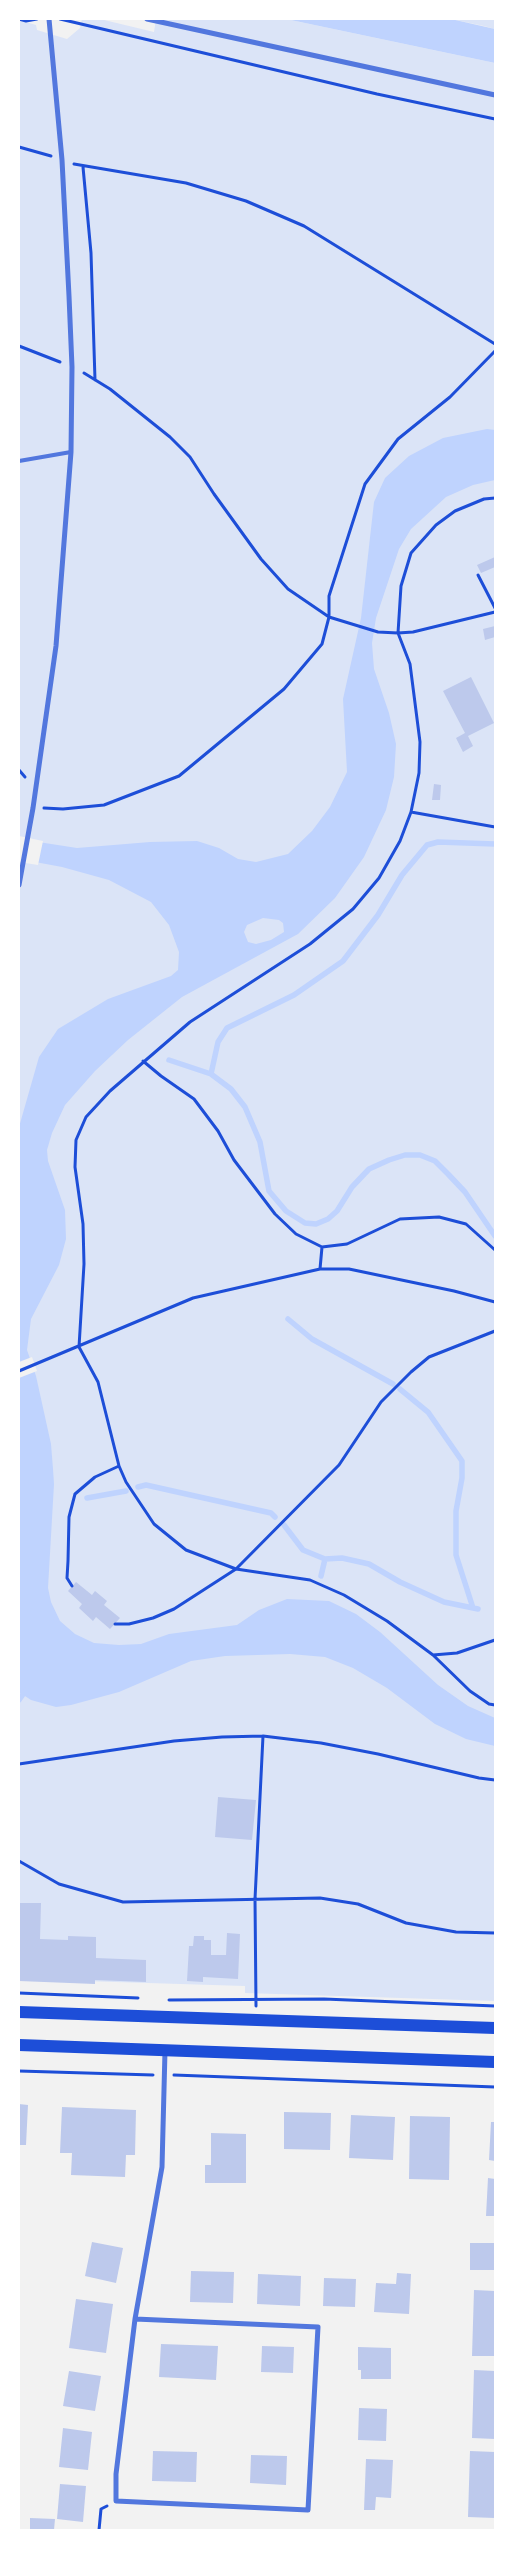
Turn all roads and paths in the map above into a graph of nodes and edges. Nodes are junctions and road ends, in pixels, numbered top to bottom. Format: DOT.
graph roads {
  1 [pos="19,19"];
  2 [pos="38,19"];
  3 [pos="49,19"];
  4 [pos="59,19"];
  5 [pos="147,19"];
  6 [pos="495,95"];
  7 [pos="495,119"];
  8 [pos="19,147"];
  9 [pos="62,160"];
  10 [pos="83,167"];
  11 [pos="495,344"];
  12 [pos="19,346"];
  13 [pos="495,351"];
  14 [pos="72,367"];
  15 [pos="95,380"];
  16 [pos="71,452"];
  17 [pos="19,461"];
  18 [pos="495,498"];
  19 [pos="478,575"];
  20 [pos="495,608"];
  21 [pos="495,612"];
  22 [pos="329,618"];
  23 [pos="398,633"];
  24 [pos="34,808"];
  25 [pos="411,812"];
  26 [pos="495,827"];
  27 [pos="19,885"];
  28 [pos="143,1061"];
  29 [pos="322,1247"];
  30 [pos="495,1250"];
  31 [pos="320,1269"];
  32 [pos="495,1302"];
  33 [pos="495,1331"];
  34 [pos="79,1347"];
  35 [pos="19,1371"];
  36 [pos="119,1466"];
  37 [pos="236,1569"];
  38 [pos="72,1586"];
  39 [pos="115,1624"];
  40 [pos="495,1640"];
  41 [pos="433,1655"];
  42 [pos="495,1705"];
  43 [pos="263,1736"];
  44 [pos="19,1764"];
  45 [pos="495,1780"];
  46 [pos="19,1861"];
  47 [pos="255,1899"];
  48 [pos="495,1934"];
  49 [pos="256,1984"];
  50 [pos="19,1993"];
  51 [pos="145,1999"];
  52 [pos="164,2000"];
  53 [pos="495,2006"];
  54 [pos="19,2012"];
  55 [pos="495,2028"];
  56 [pos="19,2045"];
  57 [pos="165,2050"];
  58 [pos="495,2062"];
  59 [pos="19,2071"];
  60 [pos="164,2075"];
  61 [pos="495,2088"];
  62 [pos="135,2319"];
  63 [pos="116,2501"];
  64 [pos="99,2530"];
  1 -- 2 [label="path"];
  3 -- 9 [label="street"];
  4 -- 7 [label="path"];
  5 -- 6 [label="street"];
  8 -- 9 [label="path"];
  9 -- 10 [label="path"];
  9 -- 14 [label="street"];
  10 -- 11 [label="path"];
  10 -- 15 [label="path"];
  12 -- 14 [label="path"];
  13 -- 22 [label="path"];
  14 -- 15 [label="path"];
  14 -- 16 [label="street"];
  15 -- 22 [label="path"];
  16 -- 17 [label="lane"];
  16 -- 24 [label="street"];
  18 -- 23 [label="path"];
  19 -- 20 [label="path"];
  21 -- 23 [label="path"];
  22 -- 23 [label="path"];
  22 -- 24 [label="path"];
  23 -- 25 [label="path"];
  24 -- 27 [label="street"];
  25 -- 26 [label="path"];
  25 -- 28 [label="path"];
  28 -- 29 [label="path"];
  28 -- 34 [label="path"];
  29 -- 30 [label="path"];
  29 -- 31 [label="path"];
  31 -- 32 [label="path"];
  31 -- 34 [label="path"];
  33 -- 37 [label="path"];
  34 -- 35 [label="path"];
  34 -- 36 [label="path"];
  36 -- 37 [label="path"];
  36 -- 38 [label="path"];
  37 -- 39 [label="path"];
  37 -- 41 [label="path"];
  40 -- 41 [label="path"];
  41 -- 42 [label="path"];
  43 -- 44 [label="path"];
  43 -- 45 [label="path"];
  43 -- 47 [label="path"];
  46 -- 47 [label="path"];
  47 -- 48 [label="path"];
  47 -- 49 [label="path"];
  50 -- 51 [label="path"];
  52 -- 53 [label="path"];
  54 -- 55 [label="main road"];
  56 -- 57 [label="main road"];
  57 -- 58 [label="main road"];
  57 -- 60 [label="street"];
  59 -- 60 [label="path"];
  60 -- 61 [label="path"];
  60 -- 62 [label="street"];
  62 -- 63 [label="street"];
  62 -- 63 [label="street"];
  63 -- 64 [label="path"];
}
